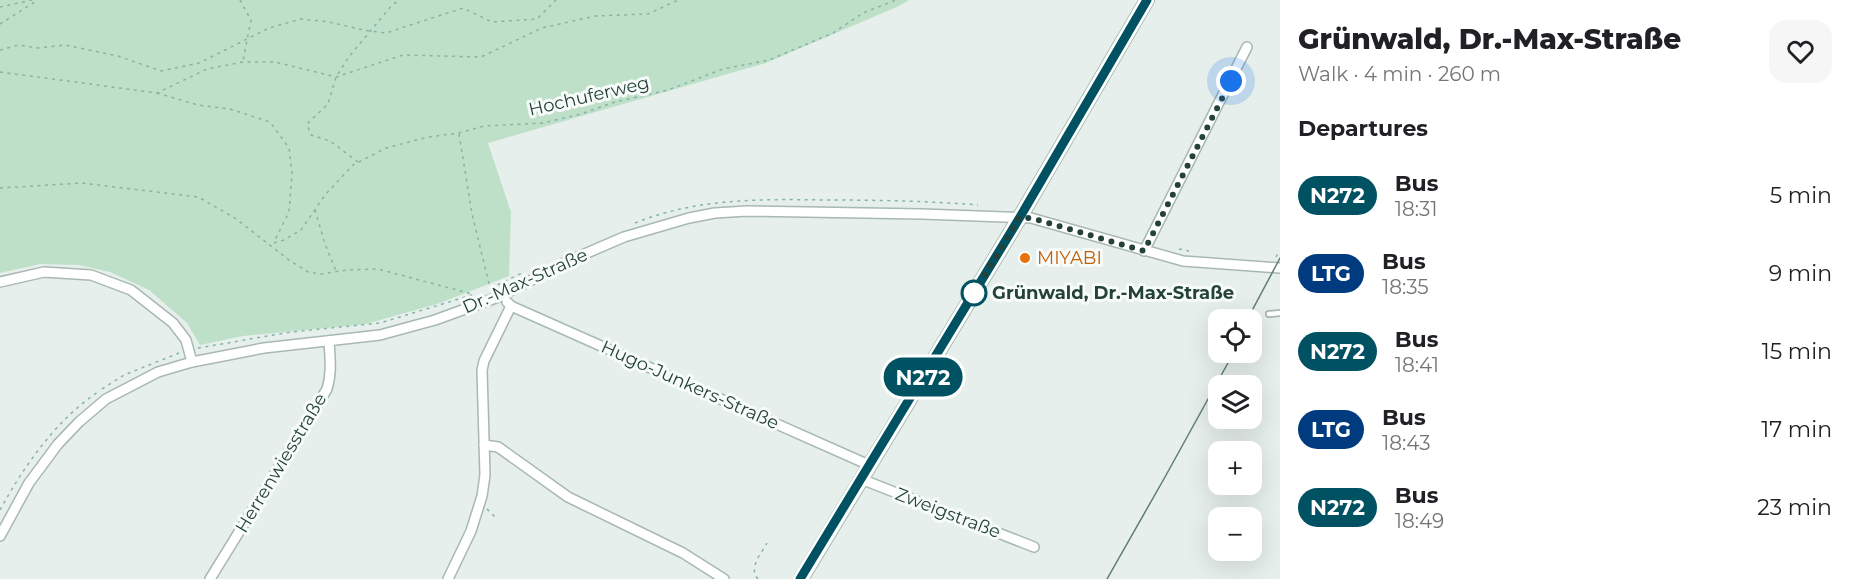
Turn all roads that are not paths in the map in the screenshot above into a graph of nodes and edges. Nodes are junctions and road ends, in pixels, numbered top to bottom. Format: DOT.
graph roads {
  1 [pos="1147,0"];
  2 [pos="1247,47"];
  3 [pos="1020,217"];
  4 [pos="1144,251"];
  5 [pos="1280,268"];
  6 [pos="0,282"];
  7 [pos="501,296"];
  8 [pos="512,306"];
  9 [pos="1280,313"];
  10 [pos="1269,314"];
  11 [pos="329,341"];
  12 [pos="192,362"];
  13 [pos="484,445"];
  14 [pos="869,465"];
  15 [pos="861,479"];
  16 [pos="0,536"];
  17 [pos="1034,547"];
  18 [pos="210,579"];
  19 [pos="448,579"];
  20 [pos="724,579"];
  21 [pos="801,579"];
  1 -- 3 [label="main road"];
  2 -- 4 [label="street"];
  3 -- 4 [label="street, Dr.-Max-Straße"];
  3 -- 7 [label="street, Dr.-Max-Straße"];
  3 -- 14 [label="main road"];
  4 -- 5 [label="street, Dr.-Max-Straße"];
  6 -- 12 [label="street"];
  7 -- 8 [label="street, Hugo-Junkers-Straße"];
  7 -- 11 [label="street, Dr.-Max-Straße"];
  8 -- 13 [label="street"];
  8 -- 14 [label="street, Hugo-Junkers-Straße"];
  9 -- 10 [label="lane"];
  11 -- 12 [label="street, Dr.-Max-Straße"];
  11 -- 18 [label="street, Herrenwiesstraße"];
  12 -- 16 [label="street, Dr.-Max-Straße"];
  13 -- 19 [label="street"];
  13 -- 20 [label="street"];
  14 -- 15 [label="main road"];
  15 -- 17 [label="street, Zweigstraße"];
  15 -- 21 [label="main road"];
}
